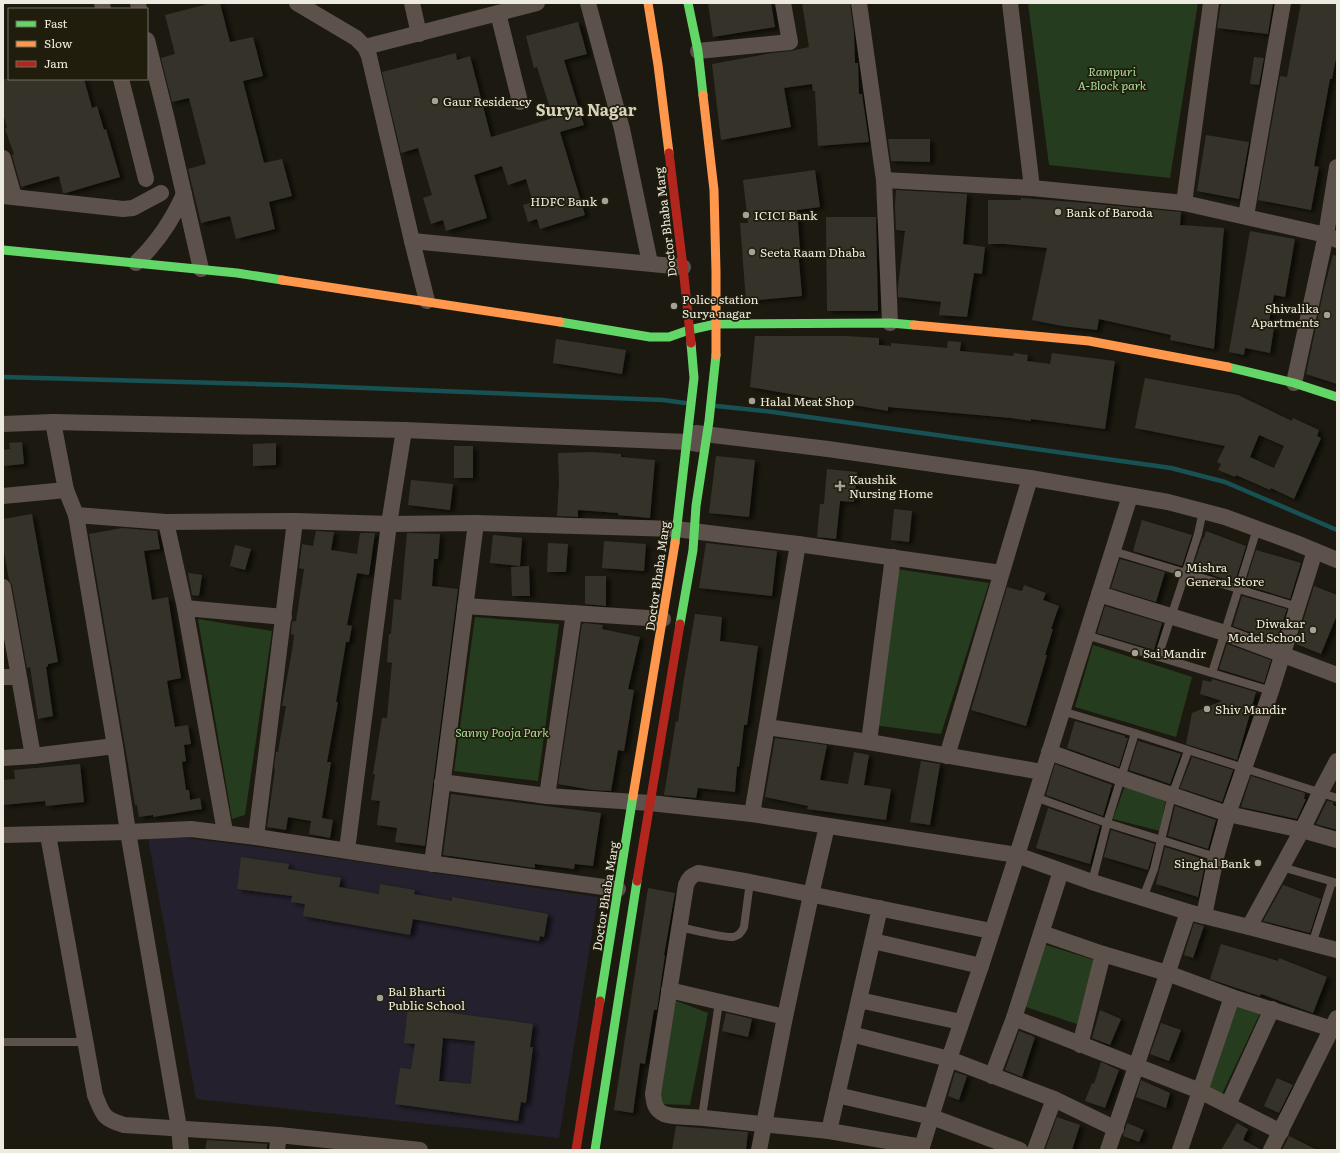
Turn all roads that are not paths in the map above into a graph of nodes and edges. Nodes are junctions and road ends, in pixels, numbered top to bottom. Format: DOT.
graph roads {
  1 [pos="297,3"];
  2 [pos="412,3"];
  3 [pos="537,3"];
  4 [pos="588,3"];
  5 [pos="648,3"];
  6 [pos="688,3"];
  7 [pos="783,3"];
  8 [pos="859,3"];
  9 [pos="1010,3"];
  10 [pos="1211,3"];
  11 [pos="1284,3"];
  12 [pos="313,9"];
  13 [pos="498,13"];
  14 [pos="419,34"];
  15 [pos="148,44"];
  16 [pos="365,47"];
  17 [pos="698,51"];
  18 [pos="121,80"];
  19 [pos="520,102"];
  20 [pos="3,158"];
  21 [pos="1337,170"];
  22 [pos="146,179"];
  23 [pos="884,180"];
  24 [pos="1032,188"];
  25 [pos="161,193"];
  26 [pos="184,194"];
  27 [pos="8,197"];
  28 [pos="1184,203"];
  29 [pos="1246,216"];
  30 [pos="1332,238"];
  31 [pos="412,241"];
  32 [pos="3,250"];
  33 [pos="136,263"];
  34 [pos="650,263"];
  35 [pos="683,267"];
  36 [pos="201,269"];
  37 [pos="427,301"];
  38 [pos="890,323"];
  39 [pos="716,324"];
  40 [pos="689,330"];
  41 [pos="1294,383"];
  42 [pos="1337,396"];
  43 [pos="53,422"];
  44 [pos="3,424"];
  45 [pos="404,430"];
  46 [pos="689,432"];
  47 [pos="707,434"];
  48 [pos="1030,478"];
  49 [pos="66,490"];
  50 [pos="3,496"];
  51 [pos="1130,496"];
  52 [pos="1203,512"];
  53 [pos="76,515"];
  54 [pos="295,521"];
  55 [pos="166,522"];
  56 [pos="476,523"];
  57 [pos="389,524"];
  58 [pos="676,529"];
  59 [pos="1257,529"];
  60 [pos="693,532"];
  61 [pos="798,544"];
  62 [pos="1113,551"];
  63 [pos="1315,551"];
  64 [pos="893,557"];
  65 [pos="1337,560"];
  66 [pos="1001,573"];
  67 [pos="1185,573"];
  68 [pos="3,587"];
  69 [pos="1238,589"];
  70 [pos="1099,594"];
  71 [pos="465,606"];
  72 [pos="1298,607"];
  73 [pos="185,608"];
  74 [pos="574,613"];
  75 [pos="1172,616"];
  76 [pos="284,617"];
  77 [pos="663,619"];
  78 [pos="1225,633"];
  79 [pos="1086,635"];
  80 [pos="1283,653"];
  81 [pos="1158,657"];
  82 [pos="1212,673"];
  83 [pos="1337,675"];
  84 [pos="10,677"];
  85 [pos="1271,691"];
  86 [pos="1062,711"];
  87 [pos="767,727"];
  88 [pos="1135,733"];
  89 [pos="869,742"];
  90 [pos="116,746"];
  91 [pos="1188,750"];
  92 [pos="1049,752"];
  93 [pos="33,756"];
  94 [pos="948,756"];
  95 [pos="3,758"];
  96 [pos="1337,760"];
  97 [pos="1244,767"];
  98 [pos="1042,772"];
  99 [pos="1122,778"];
  100 [pos="442,782"];
  101 [pos="1320,793"];
  102 [pos="1172,795"];
  103 [pos="547,796"];
  104 [pos="1035,797"];
  105 [pos="1337,798"];
  106 [pos="632,802"];
  107 [pos="650,803"];
  108 [pos="752,814"];
  109 [pos="1228,814"];
  110 [pos="1107,823"];
  111 [pos="827,826"];
  112 [pos="1302,830"];
  113 [pos="128,832"];
  114 [pos="225,832"];
  115 [pos="3,835"];
  116 [pos="48,835"];
  117 [pos="256,837"];
  118 [pos="1161,839"];
  119 [pos="1337,840"];
  120 [pos="347,850"];
  121 [pos="1017,855"];
  122 [pos="1216,857"];
  123 [pos="432,864"];
  124 [pos="1282,867"];
  125 [pos="1061,871"];
  126 [pos="750,882"];
  127 [pos="1092,882"];
  128 [pos="1334,883"];
  129 [pos="618,889"];
  130 [pos="811,895"];
  131 [pos="1143,898"];
  132 [pos="880,908"];
  133 [pos="1188,912"];
  134 [pos="1204,916"];
  135 [pos="679,927"];
  136 [pos="1249,927"];
  137 [pos="991,931"];
  138 [pos="1042,933"];
  139 [pos="873,941"];
  140 [pos="1312,944"];
  141 [pos="1337,950"];
  142 [pos="1103,954"];
  143 [pos="981,966"];
  144 [pos="1167,973"];
  145 [pos="669,990"];
  146 [pos="1232,997"];
  147 [pos="859,1000"];
  148 [pos="719,1002"];
  149 [pos="1272,1009"];
  150 [pos="785,1017"];
  151 [pos="1014,1018"];
  152 [pos="961,1022"];
  153 [pos="1334,1024"];
  154 [pos="852,1034"];
  155 [pos="3,1042"];
  156 [pos="85,1042"];
  157 [pos="1080,1045"];
  158 [pos="949,1059"];
  159 [pos="1136,1066"];
  160 [pos="992,1076"];
  161 [pos="1200,1091"];
  162 [pos="838,1095"];
  163 [pos="1054,1099"];
  164 [pos="1228,1105"];
  165 [pos="932,1117"];
  166 [pos="702,1118"];
  167 [pos="765,1125"];
  168 [pos="179,1128"];
  169 [pos="1116,1129"];
  170 [pos="829,1132"];
  171 [pos="1281,1132"];
  172 [pos="278,1142"];
  173 [pos="333,1145"];
  174 [pos="394,1149"];
  175 [pos="921,1149"];
  176 [pos="181,1150"];
  177 [pos="420,1150"];
  178 [pos="576,1150"];
  179 [pos="595,1150"];
  180 [pos="759,1150"];
  181 [pos="1020,1150"];
  182 [pos="1035,1150"];
  183 [pos="1108,1150"];
  184 [pos="1180,1150"];
  185 [pos="1271,1150"];
  1 -- 12 [label="street"];
  2 -- 14 [label="street"];
  3 -- 13 [label="street"];
  4 -- 34 [label="street"];
  5 -- 35 [label="street, Doctor Bhaba Marg"];
  6 -- 17 [label="street"];
  7 -- 17 [label="street"];
  8 -- 23 [label="street"];
  9 -- 24 [label="street"];
  10 -- 28 [label="street"];
  11 -- 29 [label="street"];
  12 -- 16 [label="street"];
  13 -- 14 [label="street"];
  13 -- 19 [label="street"];
  14 -- 16 [label="street"];
  15 -- 26 [label="street"];
  16 -- 31 [label="street"];
  17 -- 39 [label="street"];
  18 -- 22 [label="street"];
  20 -- 27 [label="street"];
  21 -- 30 [label="street"];
  23 -- 24 [label="street"];
  23 -- 38 [label="street"];
  24 -- 28 [label="street"];
  25 -- 27 [label="street"];
  26 -- 33 [label="street"];
  26 -- 36 [label="street"];
  28 -- 29 [label="street"];
  29 -- 30 [label="street"];
  30 -- 41 [label="street"];
  31 -- 34 [label="street"];
  31 -- 37 [label="street"];
  32 -- 33 [label="street"];
  33 -- 36 [label="street"];
  34 -- 35 [label="street"];
  35 -- 40 [label="street, Doctor Bhaba Marg"];
  36 -- 37 [label="street"];
  37 -- 40 [label="street"];
  38 -- 39 [label="street"];
  38 -- 41 [label="street"];
  39 -- 40 [label="street"];
  39 -- 47 [label="street"];
  40 -- 46 [label="street, Doctor Bhaba Marg"];
  41 -- 42 [label="street"];
  43 -- 44 [label="street"];
  43 -- 45 [label="street"];
  43 -- 49 [label="street"];
  45 -- 46 [label="street"];
  45 -- 57 [label="street"];
  46 -- 47 [label="street"];
  46 -- 58 [label="street, Doctor Bhaba Marg"];
  47 -- 48 [label="street"];
  47 -- 60 [label="street"];
  48 -- 51 [label="street"];
  48 -- 66 [label="street"];
  49 -- 50 [label="street"];
  49 -- 53 [label="street"];
  51 -- 52 [label="street"];
  51 -- 62 [label="street"];
  52 -- 59 [label="street"];
  52 -- 67 [label="lane"];
  53 -- 55 [label="street"];
  53 -- 90 [label="street"];
  54 -- 55 [label="street"];
  54 -- 57 [label="street"];
  54 -- 76 [label="street"];
  55 -- 73 [label="street"];
  56 -- 57 [label="street"];
  56 -- 58 [label="street"];
  56 -- 71 [label="street"];
  57 -- 120 [label="street"];
  58 -- 60 [label="street"];
  58 -- 77 [label="street, Doctor Bhaba Marg"];
  59 -- 63 [label="street"];
  59 -- 69 [label="lane"];
  60 -- 61 [label="street"];
  60 -- 107 [label="street"];
  61 -- 64 [label="street"];
  61 -- 87 [label="street"];
  62 -- 67 [label="lane"];
  62 -- 70 [label="street"];
  63 -- 65 [label="street"];
  63 -- 72 [label="street"];
  64 -- 66 [label="street"];
  64 -- 89 [label="street"];
  66 -- 94 [label="street"];
  67 -- 69 [label="lane"];
  67 -- 75 [label="lane"];
  68 -- 84 [label="street"];
  69 -- 72 [label="lane"];
  69 -- 78 [label="lane"];
  70 -- 75 [label="street"];
  70 -- 79 [label="street"];
  71 -- 74 [label="street"];
  71 -- 100 [label="street"];
  72 -- 80 [label="street"];
  73 -- 76 [label="street"];
  73 -- 114 [label="street"];
  74 -- 77 [label="street"];
  74 -- 103 [label="street"];
  75 -- 78 [label="street"];
  75 -- 81 [label="lane"];
  76 -- 117 [label="street"];
  77 -- 106 [label="street, Doctor Bhaba Marg"];
  78 -- 80 [label="street"];
  78 -- 82 [label="lane"];
  79 -- 81 [label="lane"];
  79 -- 86 [label="street"];
  80 -- 83 [label="street"];
  80 -- 85 [label="street"];
  81 -- 82 [label="lane"];
  82 -- 85 [label="lane"];
  84 -- 93 [label="street"];
  85 -- 97 [label="street"];
  86 -- 88 [label="lane"];
  86 -- 92 [label="street"];
  87 -- 89 [label="street"];
  87 -- 108 [label="street"];
  88 -- 91 [label="lane"];
  88 -- 99 [label="lane"];
  89 -- 94 [label="street"];
  90 -- 93 [label="street"];
  90 -- 113 [label="street"];
  91 -- 97 [label="lane"];
  91 -- 102 [label="lane"];
  92 -- 98 [label="street"];
  92 -- 99 [label="street"];
  93 -- 95 [label="street"];
  94 -- 98 [label="street"];
  96 -- 101 [label="street"];
  97 -- 101 [label="lane"];
  97 -- 109 [label="street"];
  98 -- 104 [label="street"];
  99 -- 102 [label="street"];
  99 -- 110 [label="lane"];
  100 -- 103 [label="street"];
  100 -- 123 [label="street"];
  101 -- 105 [label="lane"];
  101 -- 112 [label="street"];
  102 -- 109 [label="street"];
  102 -- 118 [label="lane"];
  103 -- 106 [label="street"];
  104 -- 110 [label="lane"];
  104 -- 121 [label="street"];
  106 -- 107 [label="street"];
  106 -- 129 [label="street, Doctor Bhaba Marg"];
  107 -- 108 [label="street"];
  107 -- 179 [label="street"];
  108 -- 111 [label="street"];
  109 -- 112 [label="street"];
  109 -- 122 [label="street"];
  110 -- 118 [label="lane"];
  110 -- 127 [label="lane"];
  111 -- 121 [label="street"];
  111 -- 130 [label="street"];
  112 -- 119 [label="street"];
  112 -- 124 [label="street"];
  113 -- 114 [label="street"];
  113 -- 116 [label="street"];
  113 -- 168 [label="street"];
  114 -- 117 [label="street"];
  115 -- 116 [label="street"];
  116 -- 156 [label="street"];
  117 -- 120 [label="street"];
  118 -- 122 [label="lane"];
  118 -- 131 [label="lane"];
  120 -- 123 [label="street"];
  121 -- 125 [label="street"];
  121 -- 137 [label="street"];
  122 -- 134 [label="street"];
  123 -- 129 [label="street"];
  124 -- 128 [label="lane"];
  124 -- 136 [label="street"];
  125 -- 127 [label="street"];
  125 -- 138 [label="street"];
  126 -- 130 [label="street"];
  126 -- 135 [label="street"];
  126 -- 135 [label="lane"];
  127 -- 131 [label="street"];
  128 -- 140 [label="lane"];
  129 -- 178 [label="street, Doctor Bhaba Marg"];
  130 -- 132 [label="street"];
  130 -- 150 [label="street"];
  131 -- 133 [label="street"];
  132 -- 137 [label="street"];
  132 -- 139 [label="street"];
  133 -- 134 [label="street"];
  133 -- 144 [label="street"];
  134 -- 136 [label="street"];
  135 -- 145 [label="street"];
  136 -- 140 [label="street"];
  137 -- 143 [label="street"];
  138 -- 142 [label="street"];
  138 -- 151 [label="street"];
  139 -- 143 [label="street"];
  139 -- 147 [label="street"];
  140 -- 141 [label="street"];
  142 -- 144 [label="street"];
  142 -- 157 [label="street"];
  143 -- 152 [label="street"];
  144 -- 146 [label="street"];
  144 -- 159 [label="street"];
  145 -- 148 [label="street"];
  145 -- 166 [label="street"];
  146 -- 149 [label="street"];
  146 -- 161 [label="street"];
  147 -- 152 [label="street"];
  147 -- 154 [label="street"];
  148 -- 150 [label="street"];
  148 -- 166 [label="lane"];
  149 -- 153 [label="street"];
  149 -- 164 [label="street"];
  150 -- 167 [label="street"];
  151 -- 157 [label="street"];
  151 -- 160 [label="street"];
  152 -- 158 [label="street"];
  153 -- 171 [label="street"];
  154 -- 158 [label="street"];
  154 -- 162 [label="street"];
  155 -- 156 [label="lane"];
  156 -- 168 [label="street"];
  157 -- 159 [label="street"];
  158 -- 160 [label="street"];
  158 -- 165 [label="street"];
  159 -- 161 [label="street"];
  159 -- 169 [label="street"];
  160 -- 163 [label="street"];
  161 -- 164 [label="street"];
  161 -- 184 [label="street"];
  162 -- 165 [label="street"];
  162 -- 170 [label="street"];
  163 -- 169 [label="street"];
  163 -- 182 [label="street"];
  164 -- 171 [label="street"];
  165 -- 175 [label="street"];
  165 -- 181 [label="street"];
  166 -- 167 [label="street"];
  167 -- 170 [label="street"];
  167 -- 180 [label="street"];
  168 -- 172 [label="street"];
  168 -- 176 [label="street"];
  169 -- 183 [label="street"];
  170 -- 175 [label="street"];
  171 -- 185 [label="street"];
  172 -- 173 [label="street"];
  173 -- 174 [label="street"];
  174 -- 177 [label="street"];
}
